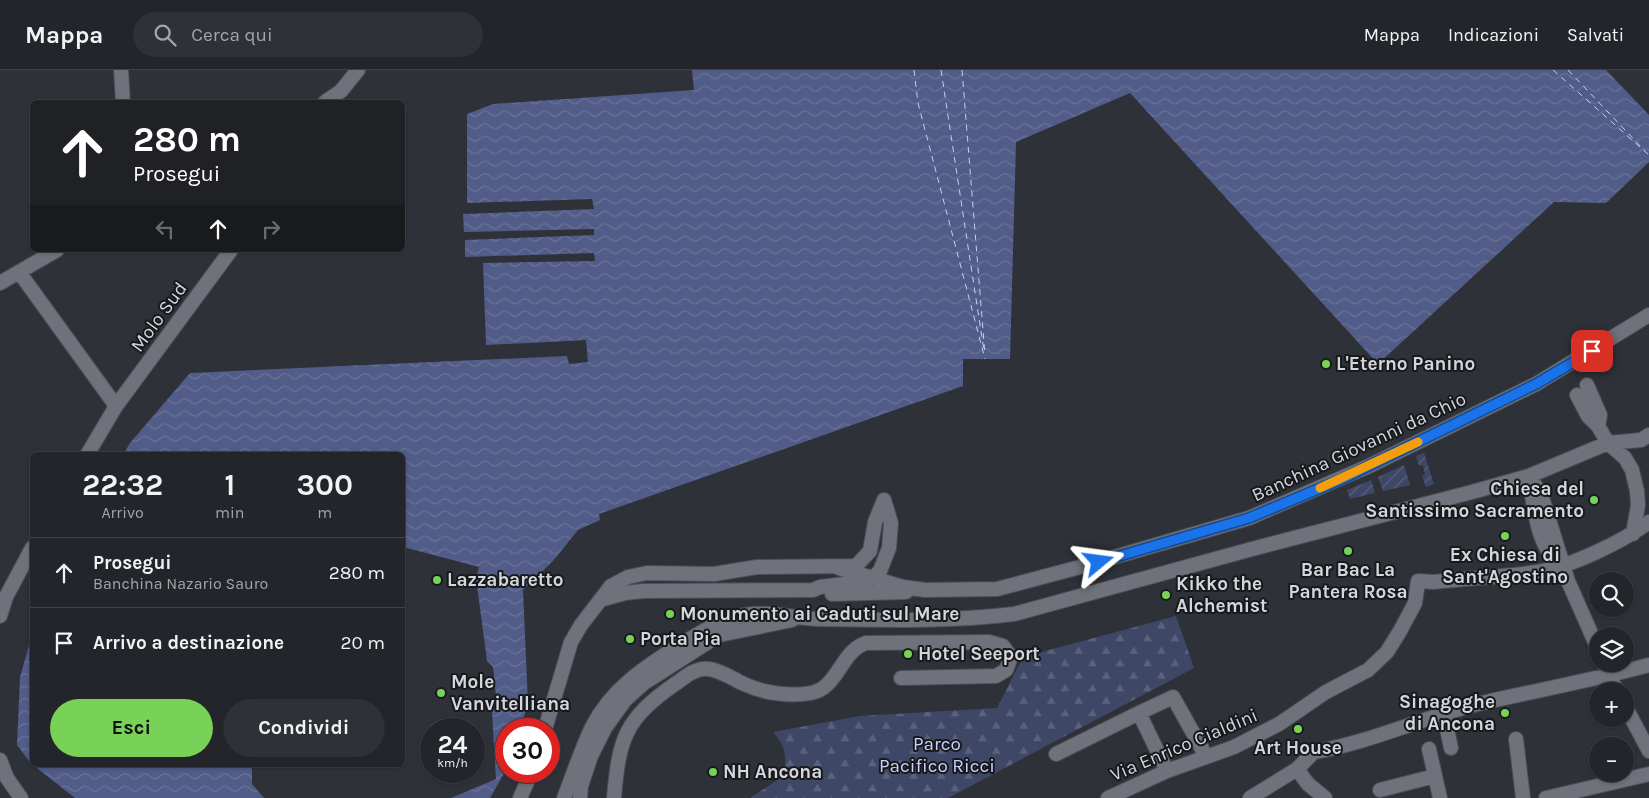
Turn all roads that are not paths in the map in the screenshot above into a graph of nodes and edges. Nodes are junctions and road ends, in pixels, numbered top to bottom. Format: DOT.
graph roads {
  1 [pos="121,70"];
  2 [pos="358,70"];
  3 [pos="123,100"];
  4 [pos="328,100"];
  5 [pos="54,252"];
  6 [pos="230,252"];
  7 [pos="19,272"];
  8 [pos="0,283"];
  9 [pos="1649,315"];
  10 [pos="1587,385"];
  11 [pos="1577,395"];
  12 [pos="116,406"];
  13 [pos="1598,426"];
  14 [pos="1645,438"];
  15 [pos="1608,443"];
  16 [pos="89,452"];
  17 [pos="1529,476"];
  18 [pos="1649,522"];
  19 [pos="1633,534"];
  20 [pos="30,552"];
  21 [pos="885,562"];
  22 [pos="1563,565"];
  23 [pos="839,568"];
  24 [pos="873,578"];
  25 [pos="919,589"];
  26 [pos="813,590"];
  27 [pos="599,600"];
  28 [pos="0,616"];
  29 [pos="800,619"];
  30 [pos="1589,627"];
  31 [pos="1649,665"];
  32 [pos="1634,667"];
  33 [pos="1599,672"];
  34 [pos="900,678"];
  35 [pos="1139,713"];
  36 [pos="1444,715"];
  37 [pos="548,718"];
  38 [pos="1634,723"];
  39 [pos="1516,739"];
  40 [pos="1451,748"];
  41 [pos="1429,749"];
  42 [pos="1649,752"];
  43 [pos="1056,754"];
  44 [pos="1206,756"];
  45 [pos="0,760"];
  46 [pos="1297,769"];
  47 [pos="1167,771"];
  48 [pos="1649,774"];
  49 [pos="1435,776"];
  50 [pos="527,783"];
  51 [pos="1380,790"];
  52 [pos="21,798"];
  53 [pos="520,798"];
  54 [pos="564,798"];
  55 [pos="580,798"];
  56 [pos="614,798"];
  57 [pos="1108,798"];
  58 [pos="1250,798"];
  59 [pos="1325,798"];
  60 [pos="1440,798"];
  61 [pos="1523,798"];
  62 [pos="1546,798"];
  1 -- 3 [label="street"];
  2 -- 4 [label="street"];
  5 -- 7 [label="street"];
  6 -- 12 [label="street, Molo Sud"];
  7 -- 8 [label="street"];
  7 -- 12 [label="street"];
  9 -- 25 [label="street, Banchina Giovanni da Chio"];
  10 -- 13 [label="street"];
  11 -- 13 [label="street"];
  12 -- 16 [label="street, Molo Sud"];
  13 -- 15 [label="street"];
  14 -- 15 [label="street"];
  15 -- 17 [label="street"];
  15 -- 19 [label="street"];
  17 -- 22 [label="street"];
  17 -- 29 [label="street"];
  18 -- 19 [label="street"];
  19 -- 22 [label="street"];
  20 -- 28 [label="street"];
  21 -- 23 [label="street, Banchina Giovanni da Chio"];
  21 -- 24 [label="street, Banchina Giovanni da Chio"];
  21 -- 25 [label="street"];
  22 -- 30 [label="street"];
  22 -- 44 [label="street, Via Enrico Cialdini"];
  23 -- 24 [label="street, Banchina Giovanni da Chio"];
  23 -- 27 [label="street, Banchina Giovanni da Chio"];
  24 -- 25 [label="street, Banchina Giovanni da Chio"];
  24 -- 26 [label="street, Banchina Giovanni da Chio"];
  25 -- 26 [label="street, Banchina Giovanni da Chio"];
  26 -- 27 [label="street, Banchina Giovanni da Chio"];
  27 -- 37 [label="street, Banchina Giovanni da Chio"];
  29 -- 54 [label="street"];
  29 -- 55 [label="street"];
  31 -- 32 [label="street"];
  33 -- 36 [label="street"];
  34 -- 56 [label="street"];
  35 -- 43 [label="street"];
  35 -- 44 [label="street"];
  35 -- 47 [label="street"];
  36 -- 40 [label="street"];
  36 -- 46 [label="street"];
  38 -- 42 [label="street"];
  39 -- 61 [label="street"];
  41 -- 49 [label="street"];
  44 -- 47 [label="street, Via Enrico Cialdini"];
  45 -- 52 [label="street"];
  46 -- 58 [label="street"];
  46 -- 59 [label="street"];
  47 -- 57 [label="street, Via Enrico Cialdini"];
  48 -- 62 [label="street"];
  49 -- 51 [label="street"];
  49 -- 60 [label="street"];
  50 -- 53 [label="street"];
}
